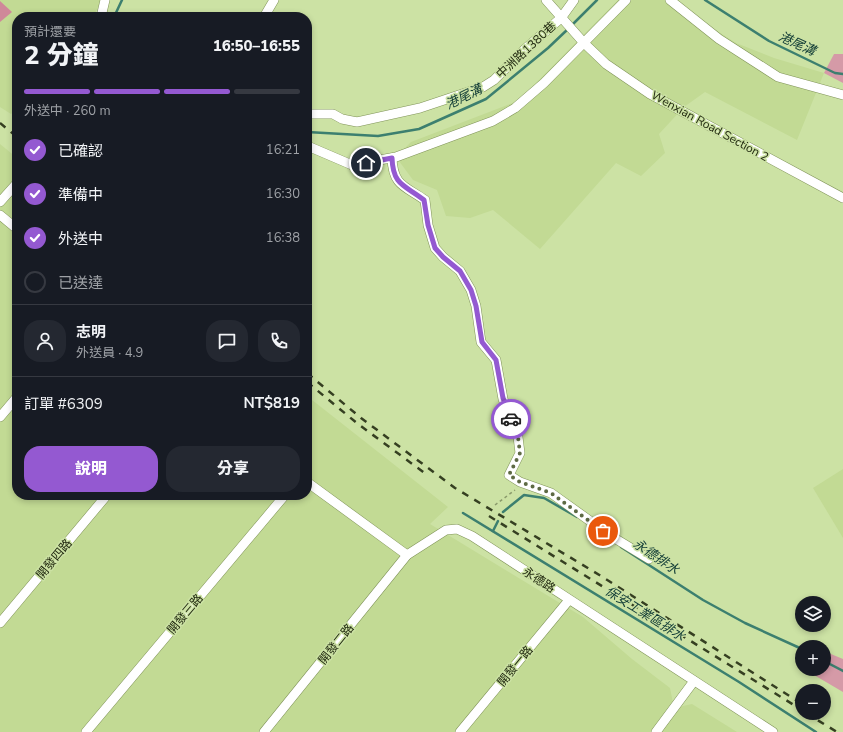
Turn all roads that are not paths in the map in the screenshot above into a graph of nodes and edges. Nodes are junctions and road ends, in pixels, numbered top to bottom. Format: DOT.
graph roads {
  1 [pos="105,0"];
  2 [pos="274,0"];
  3 [pos="546,0"];
  4 [pos="574,0"];
  5 [pos="626,0"];
  6 [pos="670,0"];
  7 [pos="102,12"];
  8 [pos="267,12"];
  9 [pos="561,18"];
  10 [pos="584,43"];
  11 [pos="843,95"];
  12 [pos="312,114"];
  13 [pos="312,149"];
  14 [pos="392,158"];
  15 [pos="12,189"];
  16 [pos="843,198"];
  17 [pos="0,202"];
  18 [pos="0,215"];
  19 [pos="12,225"];
  20 [pos="12,403"];
  21 [pos="0,417"];
  22 [pos="312,486"];
  23 [pos="103,500"];
  24 [pos="281,500"];
  25 [pos="407,555"];
  26 [pos="649,559"];
  27 [pos="569,600"];
  28 [pos="0,623"];
  29 [pos="694,681"];
  30 [pos="86,732"];
  31 [pos="264,732"];
  32 [pos="460,732"];
  33 [pos="656,732"];
  34 [pos="773,732"];
  1 -- 7 [label="street"];
  2 -- 8 [label="street"];
  3 -- 9 [label="street, Wenxian Road Section 2"];
  4 -- 9 [label="street, 中洲路1380巷"];
  5 -- 10 [label="street"];
  6 -- 11 [label="street"];
  9 -- 10 [label="street, Wenxian Road Section 2"];
  9 -- 12 [label="street, 中洲路1380巷"];
  10 -- 14 [label="street"];
  10 -- 16 [label="street, Wenxian Road Section 2"];
  13 -- 14 [label="street"];
  14 -- 26 [label="street"];
  15 -- 17 [label="street"];
  18 -- 19 [label="street"];
  20 -- 21 [label="street"];
  22 -- 25 [label="street"];
  23 -- 28 [label="street, 開發四路"];
  24 -- 30 [label="street, 開發三路"];
  25 -- 27 [label="street, 永德路"];
  25 -- 31 [label="street, 開發二路"];
  27 -- 29 [label="street, 永德路"];
  27 -- 32 [label="street, 開發一路"];
  29 -- 33 [label="street"];
  29 -- 34 [label="street, 永德路"];
}
